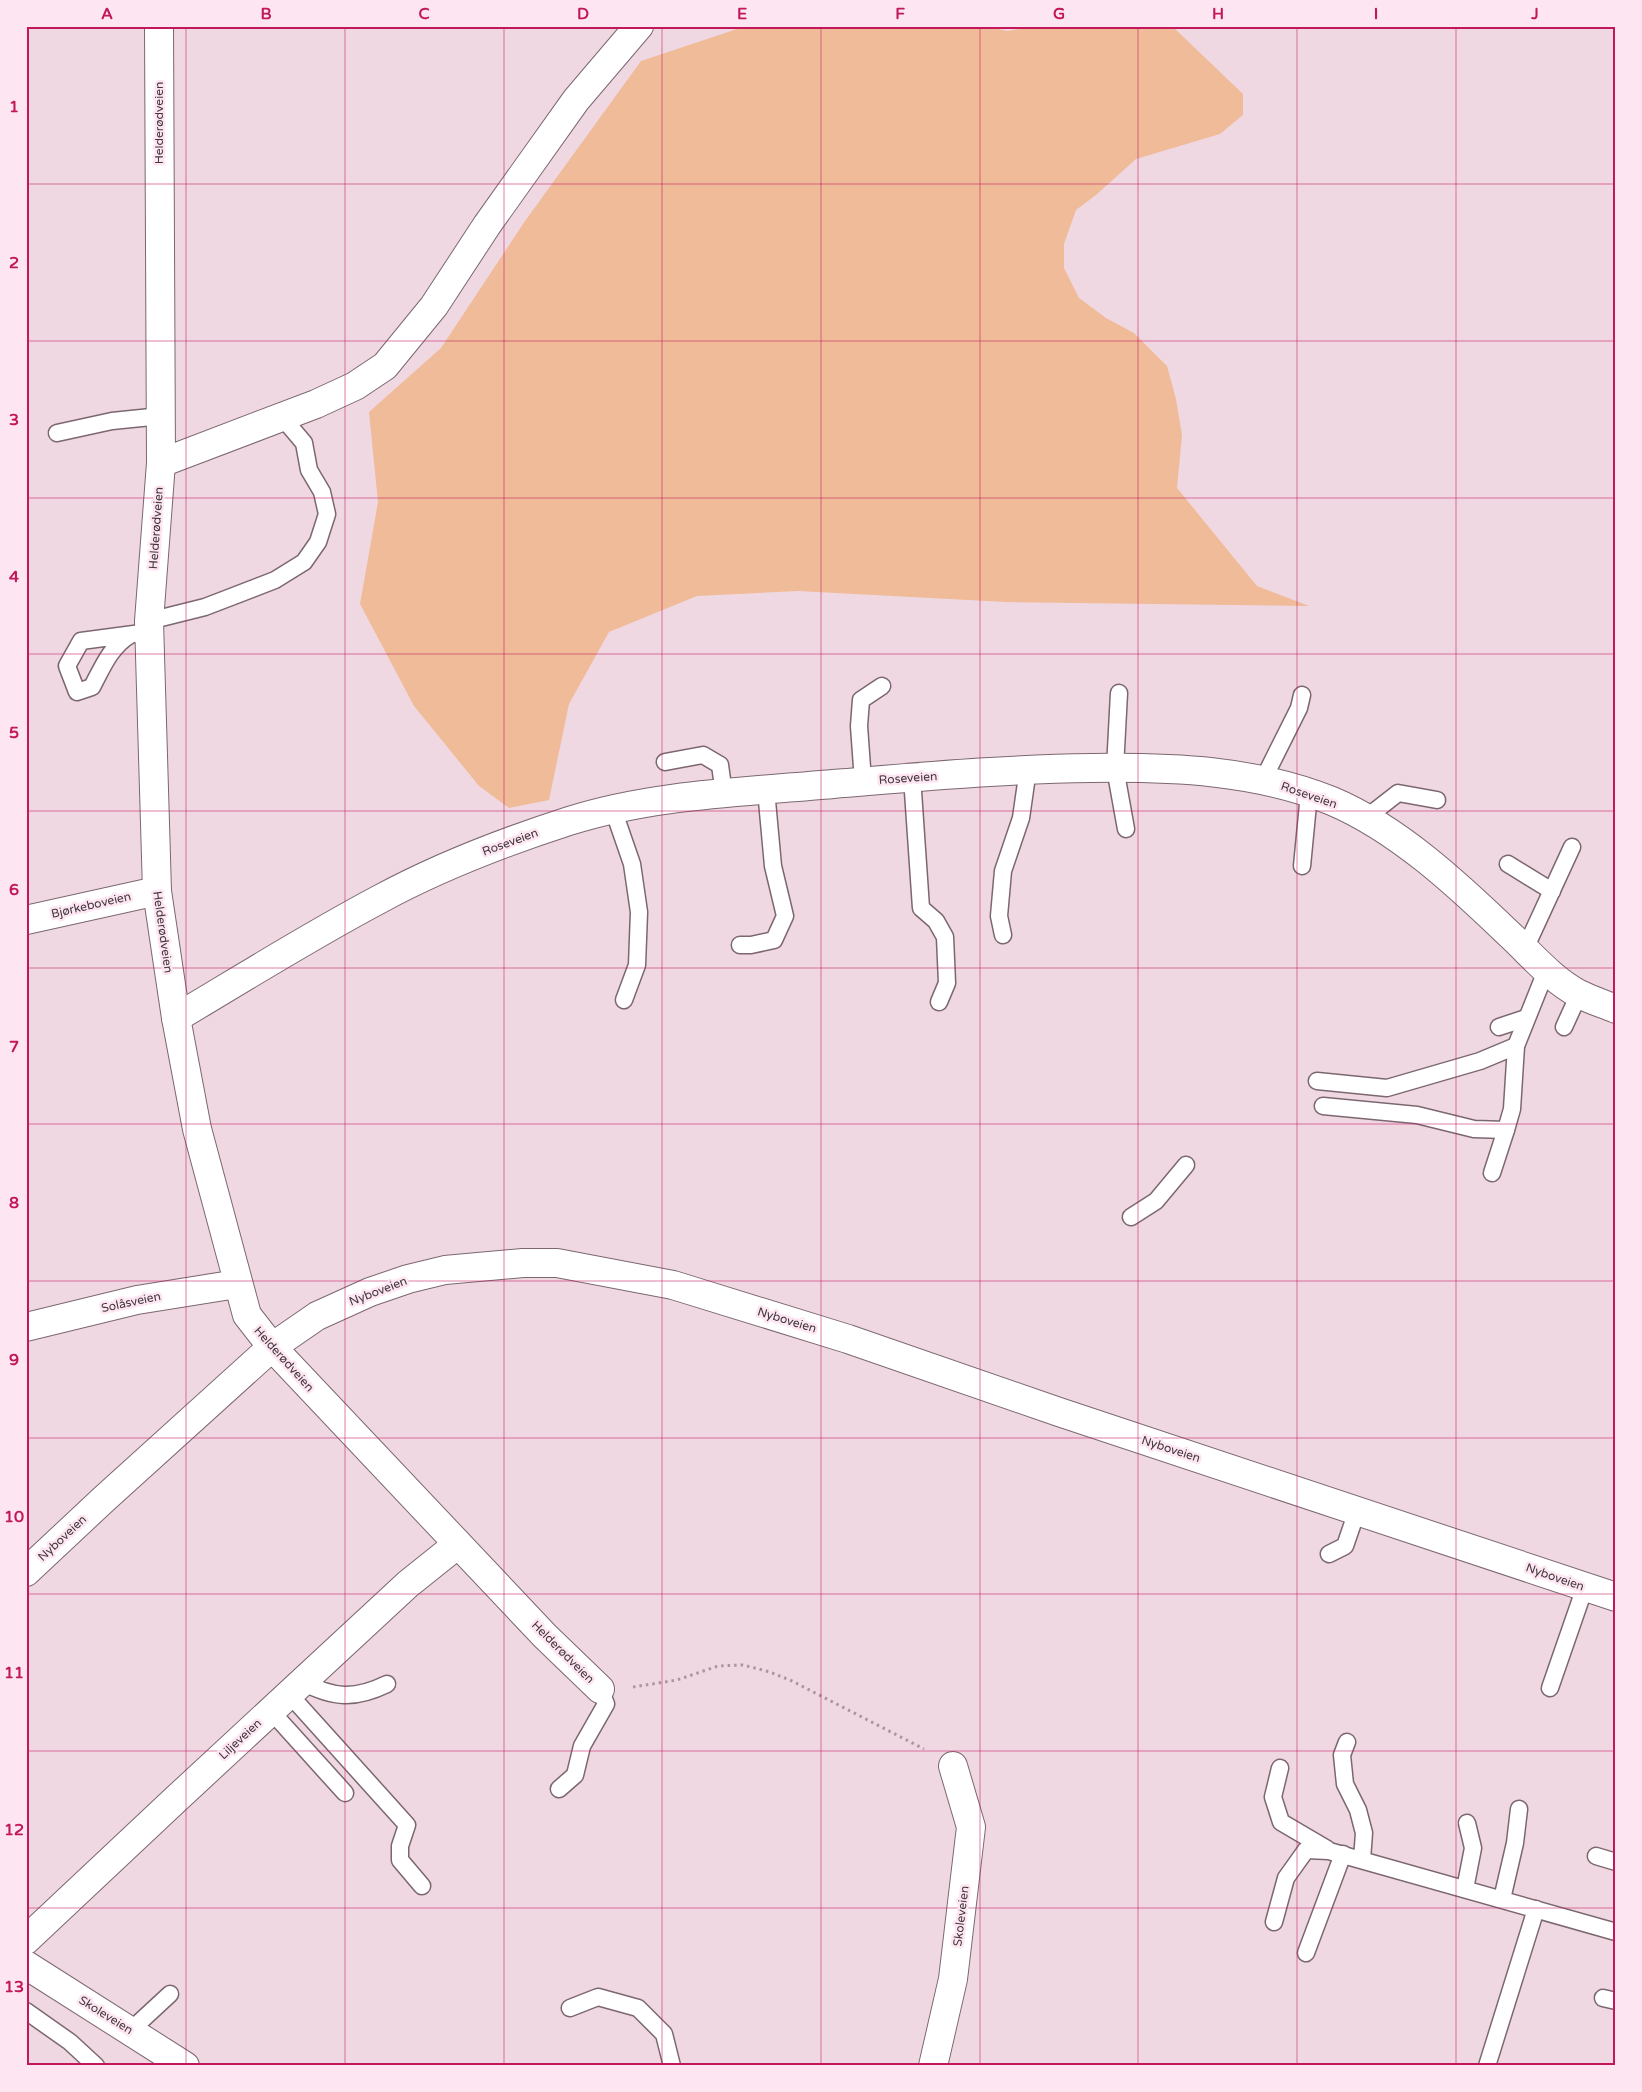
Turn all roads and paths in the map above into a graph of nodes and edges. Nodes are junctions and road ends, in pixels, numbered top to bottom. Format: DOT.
graph roads {
  1 [pos="159,26"];
  2 [pos="639,26"];
  3 [pos="161,416"];
  4 [pos="282,416"];
  5 [pos="57,433"];
  6 [pos="161,463"];
  7 [pos="143,629"];
  8 [pos="882,686"];
  9 [pos="1119,693"];
  10 [pos="1302,695"];
  11 [pos="665,762"];
  12 [pos="1115,768"];
  13 [pos="1028,769"];
  14 [pos="912,777"];
  15 [pos="1263,780"];
  16 [pos="863,781"];
  17 [pos="766,790"];
  18 [pos="724,794"];
  19 [pos="1309,794"];
  20 [pos="1437,800"];
  21 [pos="613,809"];
  22 [pos="1366,818"];
  23 [pos="1126,829"];
  24 [pos="1572,847"];
  25 [pos="1508,864"];
  26 [pos="1302,866"];
  27 [pos="156,891"];
  28 [pos="1552,891"];
  29 [pos="26,920"];
  30 [pos="1003,935"];
  31 [pos="740,945"];
  32 [pos="1525,949"];
  33 [pos="1546,971"];
  34 [pos="1579,994"];
  35 [pos="624,1000"];
  36 [pos="940,1002"];
  37 [pos="1616,1009"];
  38 [pos="176,1018"];
  39 [pos="1526,1018"];
  40 [pos="1499,1027"];
  41 [pos="1564,1027"];
  42 [pos="1516,1046"];
  43 [pos="1318,1081"];
  44 [pos="1323,1106"];
  45 [pos="1506,1130"];
  46 [pos="1186,1165"];
  47 [pos="1492,1173"];
  48 [pos="1131,1217"];
  49 [pos="237,1284"];
  50 [pos="26,1327"];
  51 [pos="272,1347"];
  52 [pos="1357,1511"];
  53 [pos="458,1544"];
  54 [pos="1329,1554"];
  55 [pos="26,1572"];
  56 [pos="1585,1587"];
  57 [pos="1616,1598"];
  58 [pos="386,1684"];
  59 [pos="1550,1688"];
  60 [pos="600,1689"];
  61 [pos="287,1695"];
  62 [pos="1348,1742"];
  63 [pos="953,1766"];
  64 [pos="1280,1768"];
  65 [pos="559,1789"];
  66 [pos="345,1793"];
  67 [pos="1519,1809"];
  68 [pos="1467,1823"];
  69 [pos="1336,1852"];
  70 [pos="1596,1856"];
  71 [pos="1362,1858"];
  72 [pos="1616,1862"];
  73 [pos="422,1886"];
  74 [pos="1465,1889"];
  75 [pos="1502,1899"];
  76 [pos="1536,1909"];
  77 [pos="1274,1922"];
  78 [pos="1616,1932"];
  79 [pos="26,1940"];
  80 [pos="1306,1952"];
  81 [pos="26,1965"];
  82 [pos="170,1994"];
  83 [pos="570,2008"];
  84 [pos="26,2011"];
  85 [pos="130,2031"];
  86 [pos="96,2066"];
  87 [pos="185,2066"];
  88 [pos="672,2066"];
  89 [pos="932,2066"];
  90 [pos="1487,2066"];
  1 -- 3 [label="street, Helderødveien"];
  2 -- 4 [label="street"];
  3 -- 5 [label="lane"];
  3 -- 6 [label="street, Helderødveien"];
  4 -- 6 [label="street"];
  4 -- 7 [label="lane"];
  6 -- 7 [label="street, Helderødveien"];
  7 -- 27 [label="street, Helderødveien"];
  8 -- 16 [label="lane"];
  9 -- 12 [label="lane"];
  10 -- 15 [label="lane"];
  11 -- 18 [label="lane"];
  12 -- 13 [label="street, Roseveien"];
  12 -- 15 [label="street, Roseveien"];
  12 -- 23 [label="lane"];
  13 -- 14 [label="street, Roseveien"];
  13 -- 30 [label="lane"];
  14 -- 16 [label="street, Roseveien"];
  14 -- 36 [label="lane"];
  15 -- 19 [label="street, Roseveien"];
  16 -- 17 [label="street, Roseveien"];
  17 -- 18 [label="street, Roseveien"];
  17 -- 31 [label="lane"];
  18 -- 21 [label="street, Roseveien"];
  19 -- 22 [label="street, Roseveien"];
  19 -- 26 [label="lane"];
  20 -- 22 [label="lane"];
  21 -- 35 [label="lane"];
  21 -- 38 [label="street, Roseveien"];
  22 -- 32 [label="street, Roseveien"];
  24 -- 28 [label="lane"];
  25 -- 28 [label="lane"];
  27 -- 29 [label="street, Bjørkeboveien"];
  27 -- 38 [label="street, Helderødveien"];
  28 -- 32 [label="lane"];
  32 -- 33 [label="street, Roseveien"];
  33 -- 34 [label="street, Roseveien"];
  33 -- 39 [label="lane"];
  34 -- 37 [label="street, Roseveien"];
  34 -- 41 [label="lane"];
  38 -- 49 [label="street, Helderødveien"];
  39 -- 40 [label="lane"];
  39 -- 42 [label="lane"];
  42 -- 43 [label="lane"];
  42 -- 45 [label="lane"];
  44 -- 45 [label="lane"];
  45 -- 47 [label="lane"];
  46 -- 48 [label="lane"];
  49 -- 50 [label="street, Solåsveien"];
  49 -- 51 [label="street, Helderødveien"];
  51 -- 52 [label="street, Nyboveien"];
  51 -- 53 [label="street, Helderødveien"];
  51 -- 55 [label="street, Nyboveien"];
  52 -- 54 [label="lane"];
  52 -- 56 [label="street, Nyboveien"];
  53 -- 60 [label="street, Helderødveien"];
  53 -- 61 [label="street, Liljeveien"];
  56 -- 57 [label="street, Nyboveien"];
  56 -- 59 [label="lane"];
  58 -- 61 [label="lane"];
  60 -- 63 [label="path"];
  60 -- 65 [label="lane"];
  61 -- 66 [label="lane"];
  61 -- 73 [label="lane"];
  61 -- 79 [label="street, Liljeveien"];
  62 -- 71 [label="lane"];
  63 -- 89 [label="street, Skoleveien"];
  64 -- 69 [label="lane"];
  67 -- 75 [label="lane"];
  68 -- 74 [label="lane"];
  69 -- 71 [label="lane"];
  69 -- 77 [label="lane"];
  69 -- 80 [label="lane"];
  70 -- 72 [label="lane"];
  71 -- 74 [label="lane"];
  74 -- 75 [label="lane"];
  75 -- 76 [label="lane"];
  76 -- 78 [label="lane"];
  76 -- 90 [label="lane"];
  81 -- 85 [label="street, Skoleveien"];
  82 -- 85 [label="lane"];
  83 -- 88 [label="lane"];
  84 -- 86 [label="lane"];
  85 -- 87 [label="street, Skoleveien"];
}
